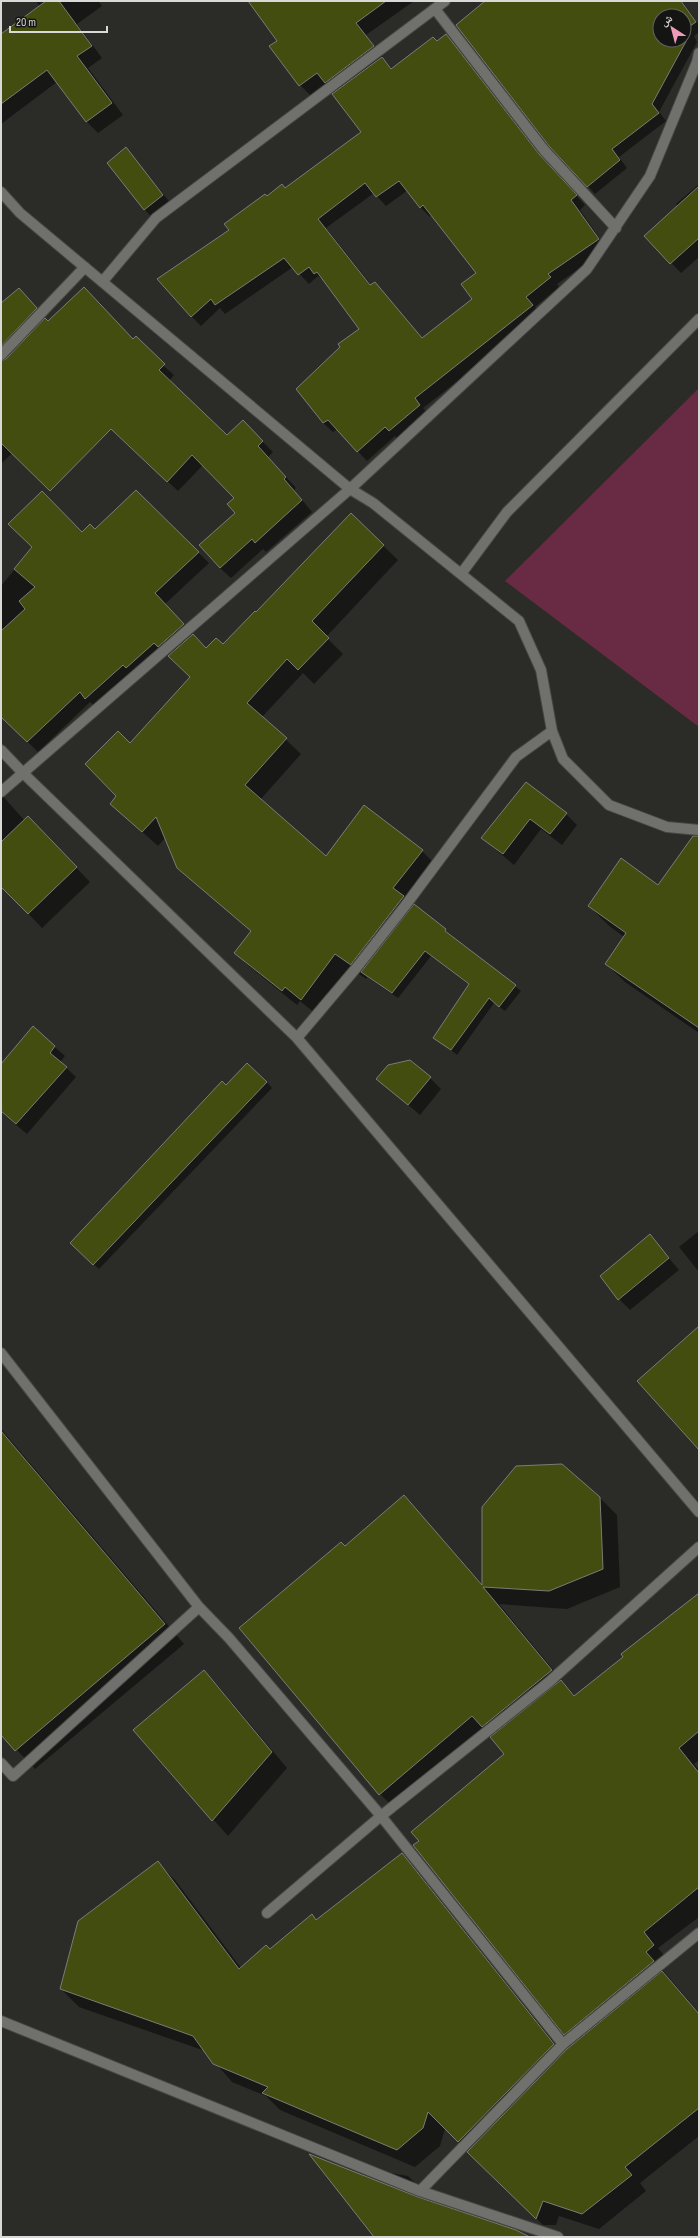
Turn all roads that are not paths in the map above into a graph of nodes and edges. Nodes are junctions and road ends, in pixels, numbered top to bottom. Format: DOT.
graph roads {
  1 [pos="445,1"];
  2 [pos="435,9"];
  3 [pos="699,53"];
  4 [pos="1,192"];
  5 [pos="616,228"];
  6 [pos="84,267"];
  7 [pos="102,281"];
  8 [pos="699,319"];
  9 [pos="1,355"];
  10 [pos="350,489"];
  11 [pos="460,574"];
  12 [pos="552,731"];
  13 [pos="1,750"];
  14 [pos="23,773"];
  15 [pos="1,792"];
  16 [pos="699,830"];
  17 [pos="297,1038"];
  18 [pos="1,1354"];
  19 [pos="699,1512"];
  20 [pos="699,1547"];
  21 [pos="199,1607"];
  22 [pos="1,1763"];
  23 [pos="380,1816"];
  24 [pos="267,1913"];
  25 [pos="699,1933"];
  26 [pos="1,2020"];
  27 [pos="563,2044"];
  28 [pos="420,2191"];
  29 [pos="558,2237"];
  1 -- 2 [label="street"];
  2 -- 5 [label="street"];
  2 -- 7 [label="street"];
  3 -- 5 [label="street"];
  4 -- 6 [label="street"];
  5 -- 10 [label="street"];
  6 -- 7 [label="street"];
  6 -- 9 [label="street"];
  7 -- 10 [label="street"];
  8 -- 11 [label="street"];
  10 -- 11 [label="street"];
  10 -- 14 [label="street"];
  11 -- 12 [label="street"];
  12 -- 16 [label="street"];
  12 -- 17 [label="street"];
  13 -- 14 [label="street"];
  14 -- 15 [label="street"];
  14 -- 17 [label="street"];
  17 -- 19 [label="street"];
  18 -- 21 [label="street"];
  20 -- 23 [label="street"];
  21 -- 22 [label="street"];
  21 -- 23 [label="street"];
  23 -- 24 [label="street"];
  23 -- 27 [label="street"];
  25 -- 27 [label="street"];
  26 -- 28 [label="street"];
  27 -- 28 [label="street"];
  28 -- 29 [label="street"];
}
